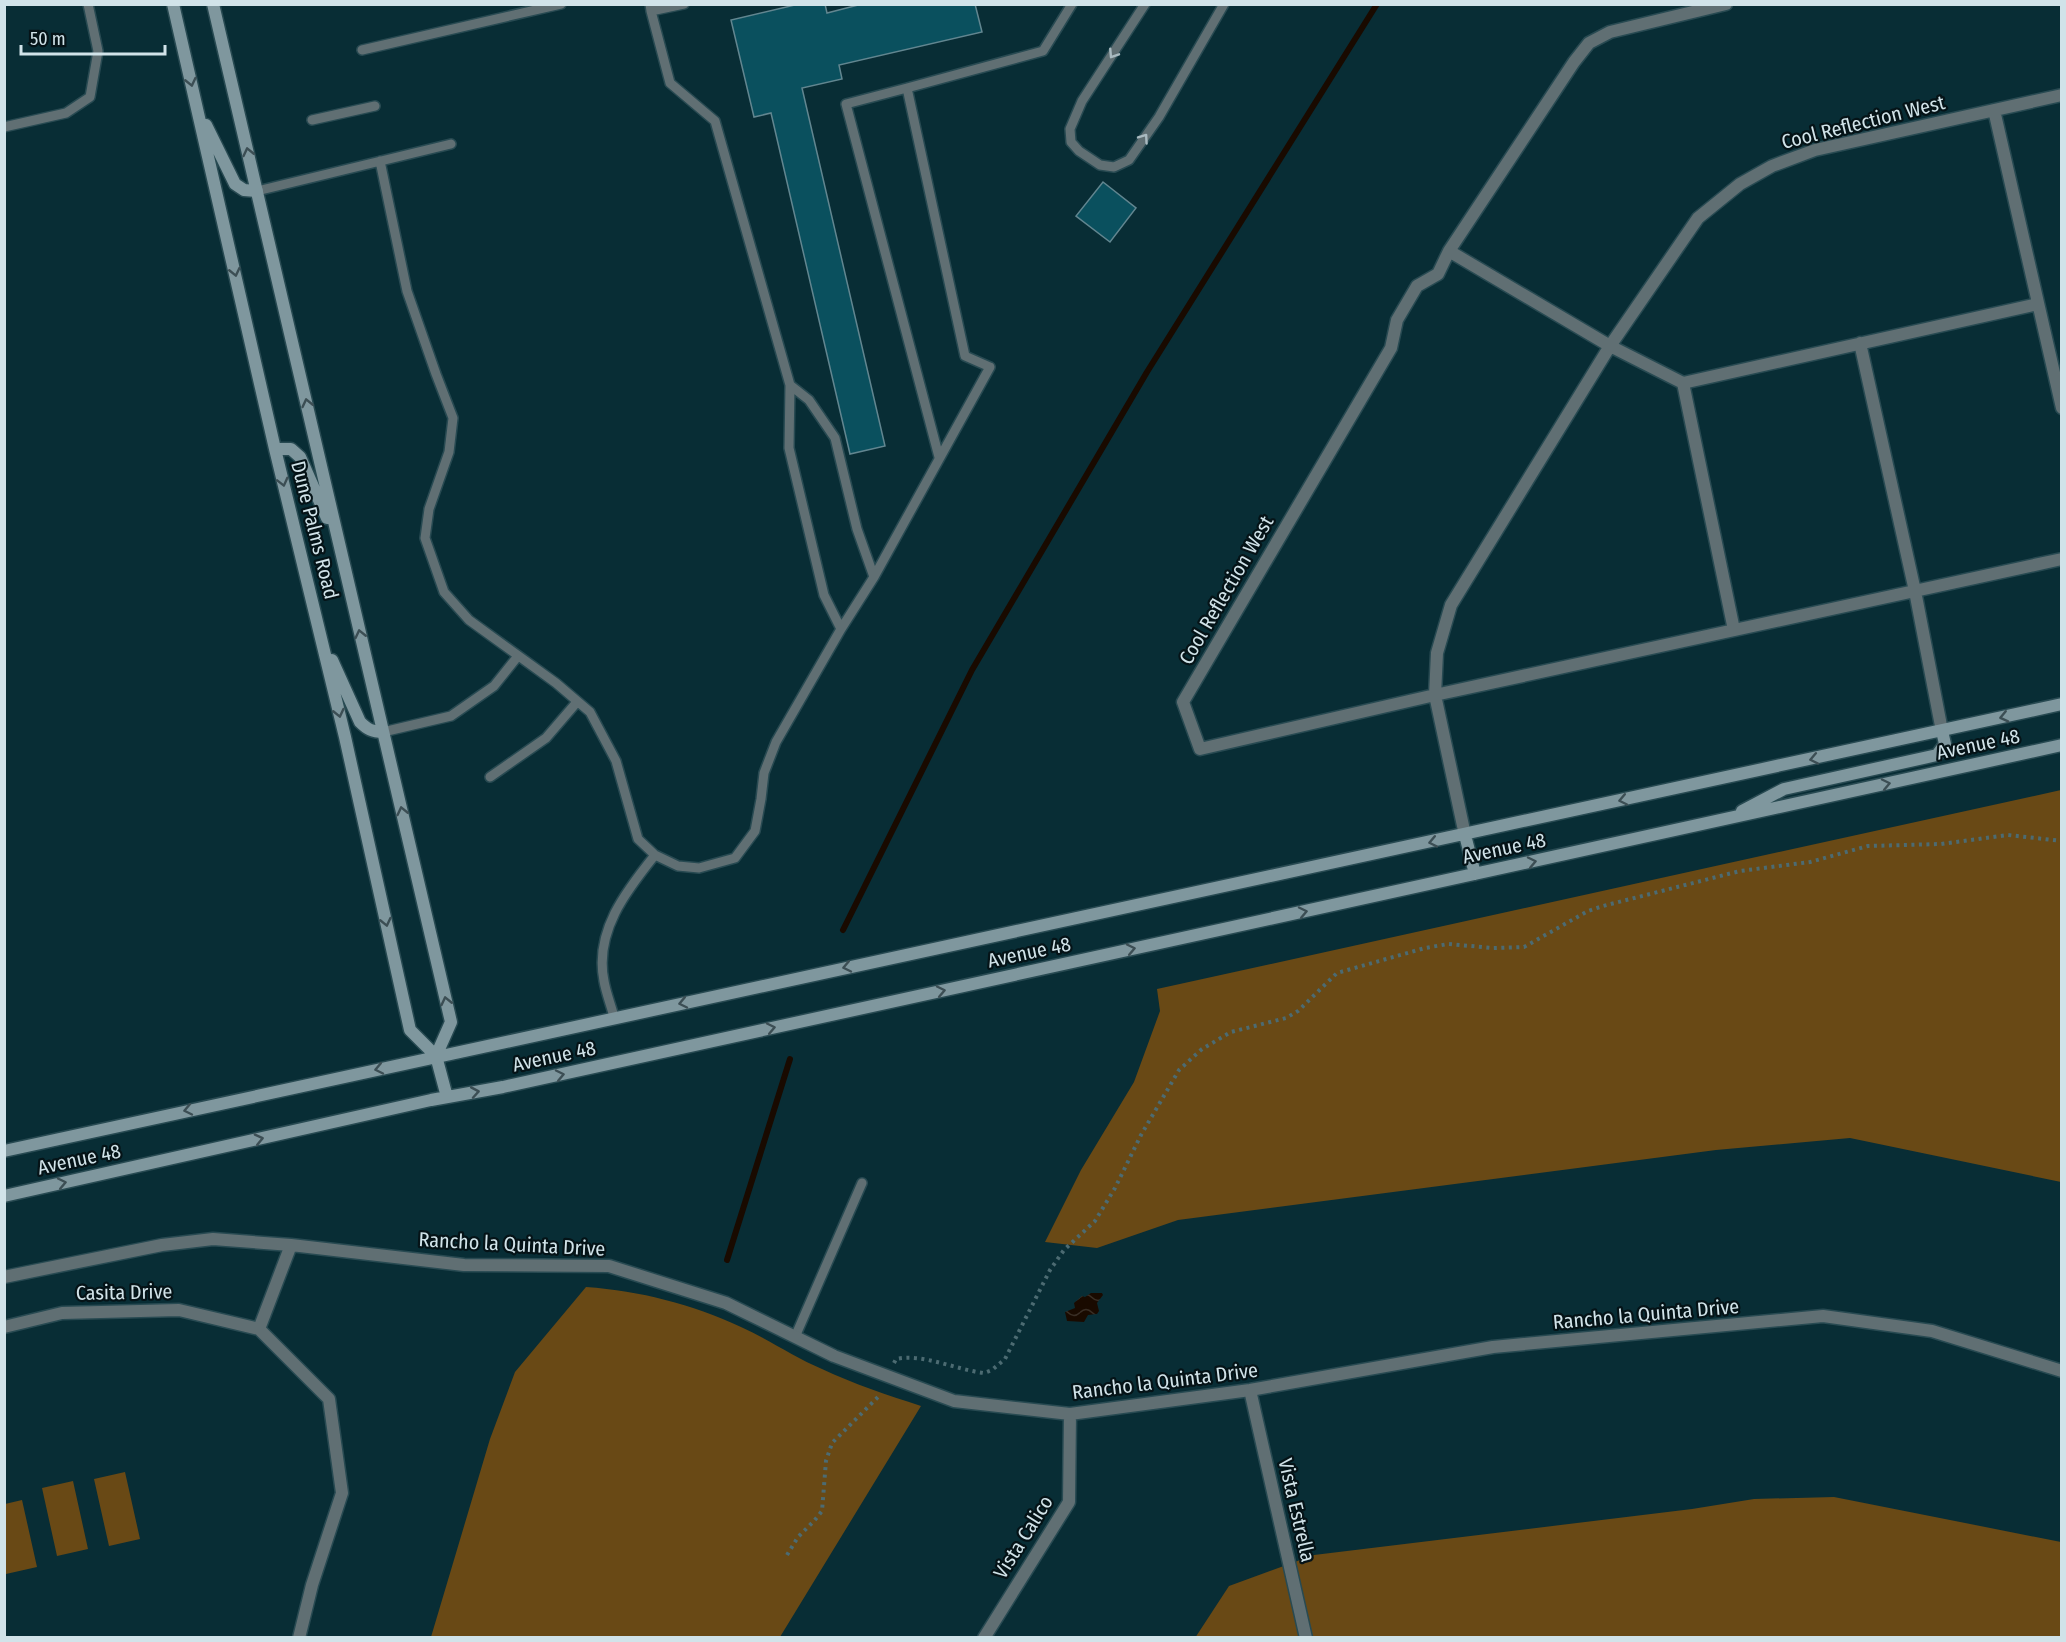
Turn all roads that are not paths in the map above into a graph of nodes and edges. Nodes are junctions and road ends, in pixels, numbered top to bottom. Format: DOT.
graph roads {
  1 [pos="88,4"];
  2 [pos="173,4"];
  3 [pos="213,4"];
  4 [pos="561,4"];
  5 [pos="684,4"];
  6 [pos="1072,4"];
  7 [pos="1145,4"];
  8 [pos="1224,4"];
  9 [pos="1726,4"];
  10 [pos="651,8"];
  11 [pos="363,50"];
  12 [pos="907,88"];
  13 [pos="2061,95"];
  14 [pos="196,105"];
  15 [pos="375,106"];
  16 [pos="1994,110"];
  17 [pos="312,120"];
  18 [pos="4,127"];
  19 [pos="451,144"];
  20 [pos="380,161"];
  21 [pos="257,191"];
  22 [pos="1449,251"];
  23 [pos="2038,304"];
  24 [pos="1860,344"];
  25 [pos="1610,346"];
  26 [pos="1683,382"];
  27 [pos="790,385"];
  28 [pos="2061,408"];
  29 [pos="275,449"];
  30 [pos="939,457"];
  31 [pos="339,543"];
  32 [pos="2061,559"];
  33 [pos="874,577"];
  34 [pos="1915,591"];
  35 [pos="841,628"];
  36 [pos="1734,630"];
  37 [pos="319,631"];
  38 [pos="518,656"];
  39 [pos="1435,695"];
  40 [pos="577,702"];
  41 [pos="2061,704"];
  42 [pos="1942,731"];
  43 [pos="383,732"];
  44 [pos="2061,745"];
  45 [pos="490,777"];
  46 [pos="1727,819"];
  47 [pos="1465,835"];
  48 [pos="655,855"];
  49 [pos="1475,874"];
  50 [pos="614,1017"];
  51 [pos="436,1056"];
  52 [pos="447,1097"];
  53 [pos="4,1151"];
  54 [pos="862,1184"];
  55 [pos="4,1196"];
  56 [pos="291,1245"];
  57 [pos="4,1277"];
  58 [pos="4,1327"];
  59 [pos="259,1329"];
  60 [pos="795,1337"];
  61 [pos="2061,1371"];
  62 [pos="1250,1390"];
  63 [pos="1070,1414"];
  64 [pos="299,1638"];
  65 [pos="984,1638"];
  66 [pos="1306,1638"];
  1 -- 18 [label="lane"];
  2 -- 14 [label="main road, Dune Palms Road, one-way"];
  21 -- 3 [label="main road, Dune Palms Road, one-way"];
  4 -- 11 [label="lane"];
  5 -- 10 [label="lane"];
  6 -- 12 [label="lane"];
  7 -- 8 [label="lane, one-way"];
  9 -- 22 [label="street, Cool Reflection West"];
  10 -- 27 [label="lane"];
  12 -- 30 [label="lane"];
  12 -- 30 [label="lane"];
  13 -- 16 [label="street, Cool Reflection West"];
  14 -- 21 [label="main road"];
  14 -- 29 [label="main road, Dune Palms Road, one-way"];
  15 -- 17 [label="lane"];
  16 -- 23 [label="street"];
  16 -- 25 [label="street, Cool Reflection West"];
  19 -- 20 [label="lane"];
  20 -- 21 [label="lane"];
  20 -- 38 [label="lane"];
  31 -- 21 [label="main road, Dune Palms Road, one-way"];
  22 -- 25 [label="street"];
  22 -- 39 [label="street, Cool Reflection West"];
  23 -- 24 [label="street"];
  23 -- 28 [label="street"];
  24 -- 26 [label="street"];
  24 -- 34 [label="street"];
  25 -- 26 [label="street"];
  25 -- 39 [label="street, Cool Reflection West"];
  26 -- 36 [label="street"];
  27 -- 33 [label="lane"];
  27 -- 35 [label="lane"];
  29 -- 31 [label="main road"];
  29 -- 37 [label="main road, Dune Palms Road, one-way"];
  30 -- 33 [label="lane"];
  43 -- 31 [label="main road, Dune Palms Road, one-way"];
  32 -- 34 [label="street, Cool Reflection West"];
  33 -- 35 [label="lane"];
  34 -- 36 [label="street, Cool Reflection West"];
  34 -- 42 [label="street"];
  35 -- 48 [label="lane"];
  36 -- 39 [label="street, Cool Reflection West"];
  37 -- 43 [label="main road"];
  37 -- 51 [label="main road, Dune Palms Road, one-way"];
  38 -- 40 [label="lane"];
  38 -- 43 [label="lane"];
  39 -- 47 [label="street, Cool Reflection West"];
  40 -- 45 [label="lane"];
  40 -- 48 [label="lane"];
  41 -- 42 [label="main road, Avenue 48, one-way"];
  42 -- 46 [label="main road"];
  42 -- 47 [label="main road, Avenue 48, one-way"];
  51 -- 43 [label="main road, Dune Palms Road, one-way"];
  46 -- 44 [label="main road, Avenue 48, one-way"];
  49 -- 46 [label="main road, Avenue 48, one-way"];
  47 -- 49 [label="main road"];
  47 -- 50 [label="main road, Avenue 48, one-way"];
  48 -- 50 [label="lane"];
  52 -- 49 [label="main road, Avenue 48, one-way"];
  50 -- 51 [label="main road, Avenue 48"];
  51 -- 52 [label="main road, Dune Palms Road"];
  51 -- 53 [label="main road, Avenue 48, one-way"];
  55 -- 52 [label="main road, Avenue 48, one-way"];
  54 -- 60 [label="lane"];
  56 -- 57 [label="street, Rancho la Quinta Drive"];
  56 -- 59 [label="street"];
  56 -- 60 [label="street, Rancho la Quinta Drive"];
  58 -- 59 [label="street, Casita Drive"];
  59 -- 64 [label="street"];
  60 -- 63 [label="street, Rancho la Quinta Drive"];
  61 -- 62 [label="street, Rancho la Quinta Drive"];
  62 -- 63 [label="street, Rancho la Quinta Drive"];
  62 -- 66 [label="street, Vista Estrella"];
  63 -- 65 [label="street, Vista Calico"];
}
